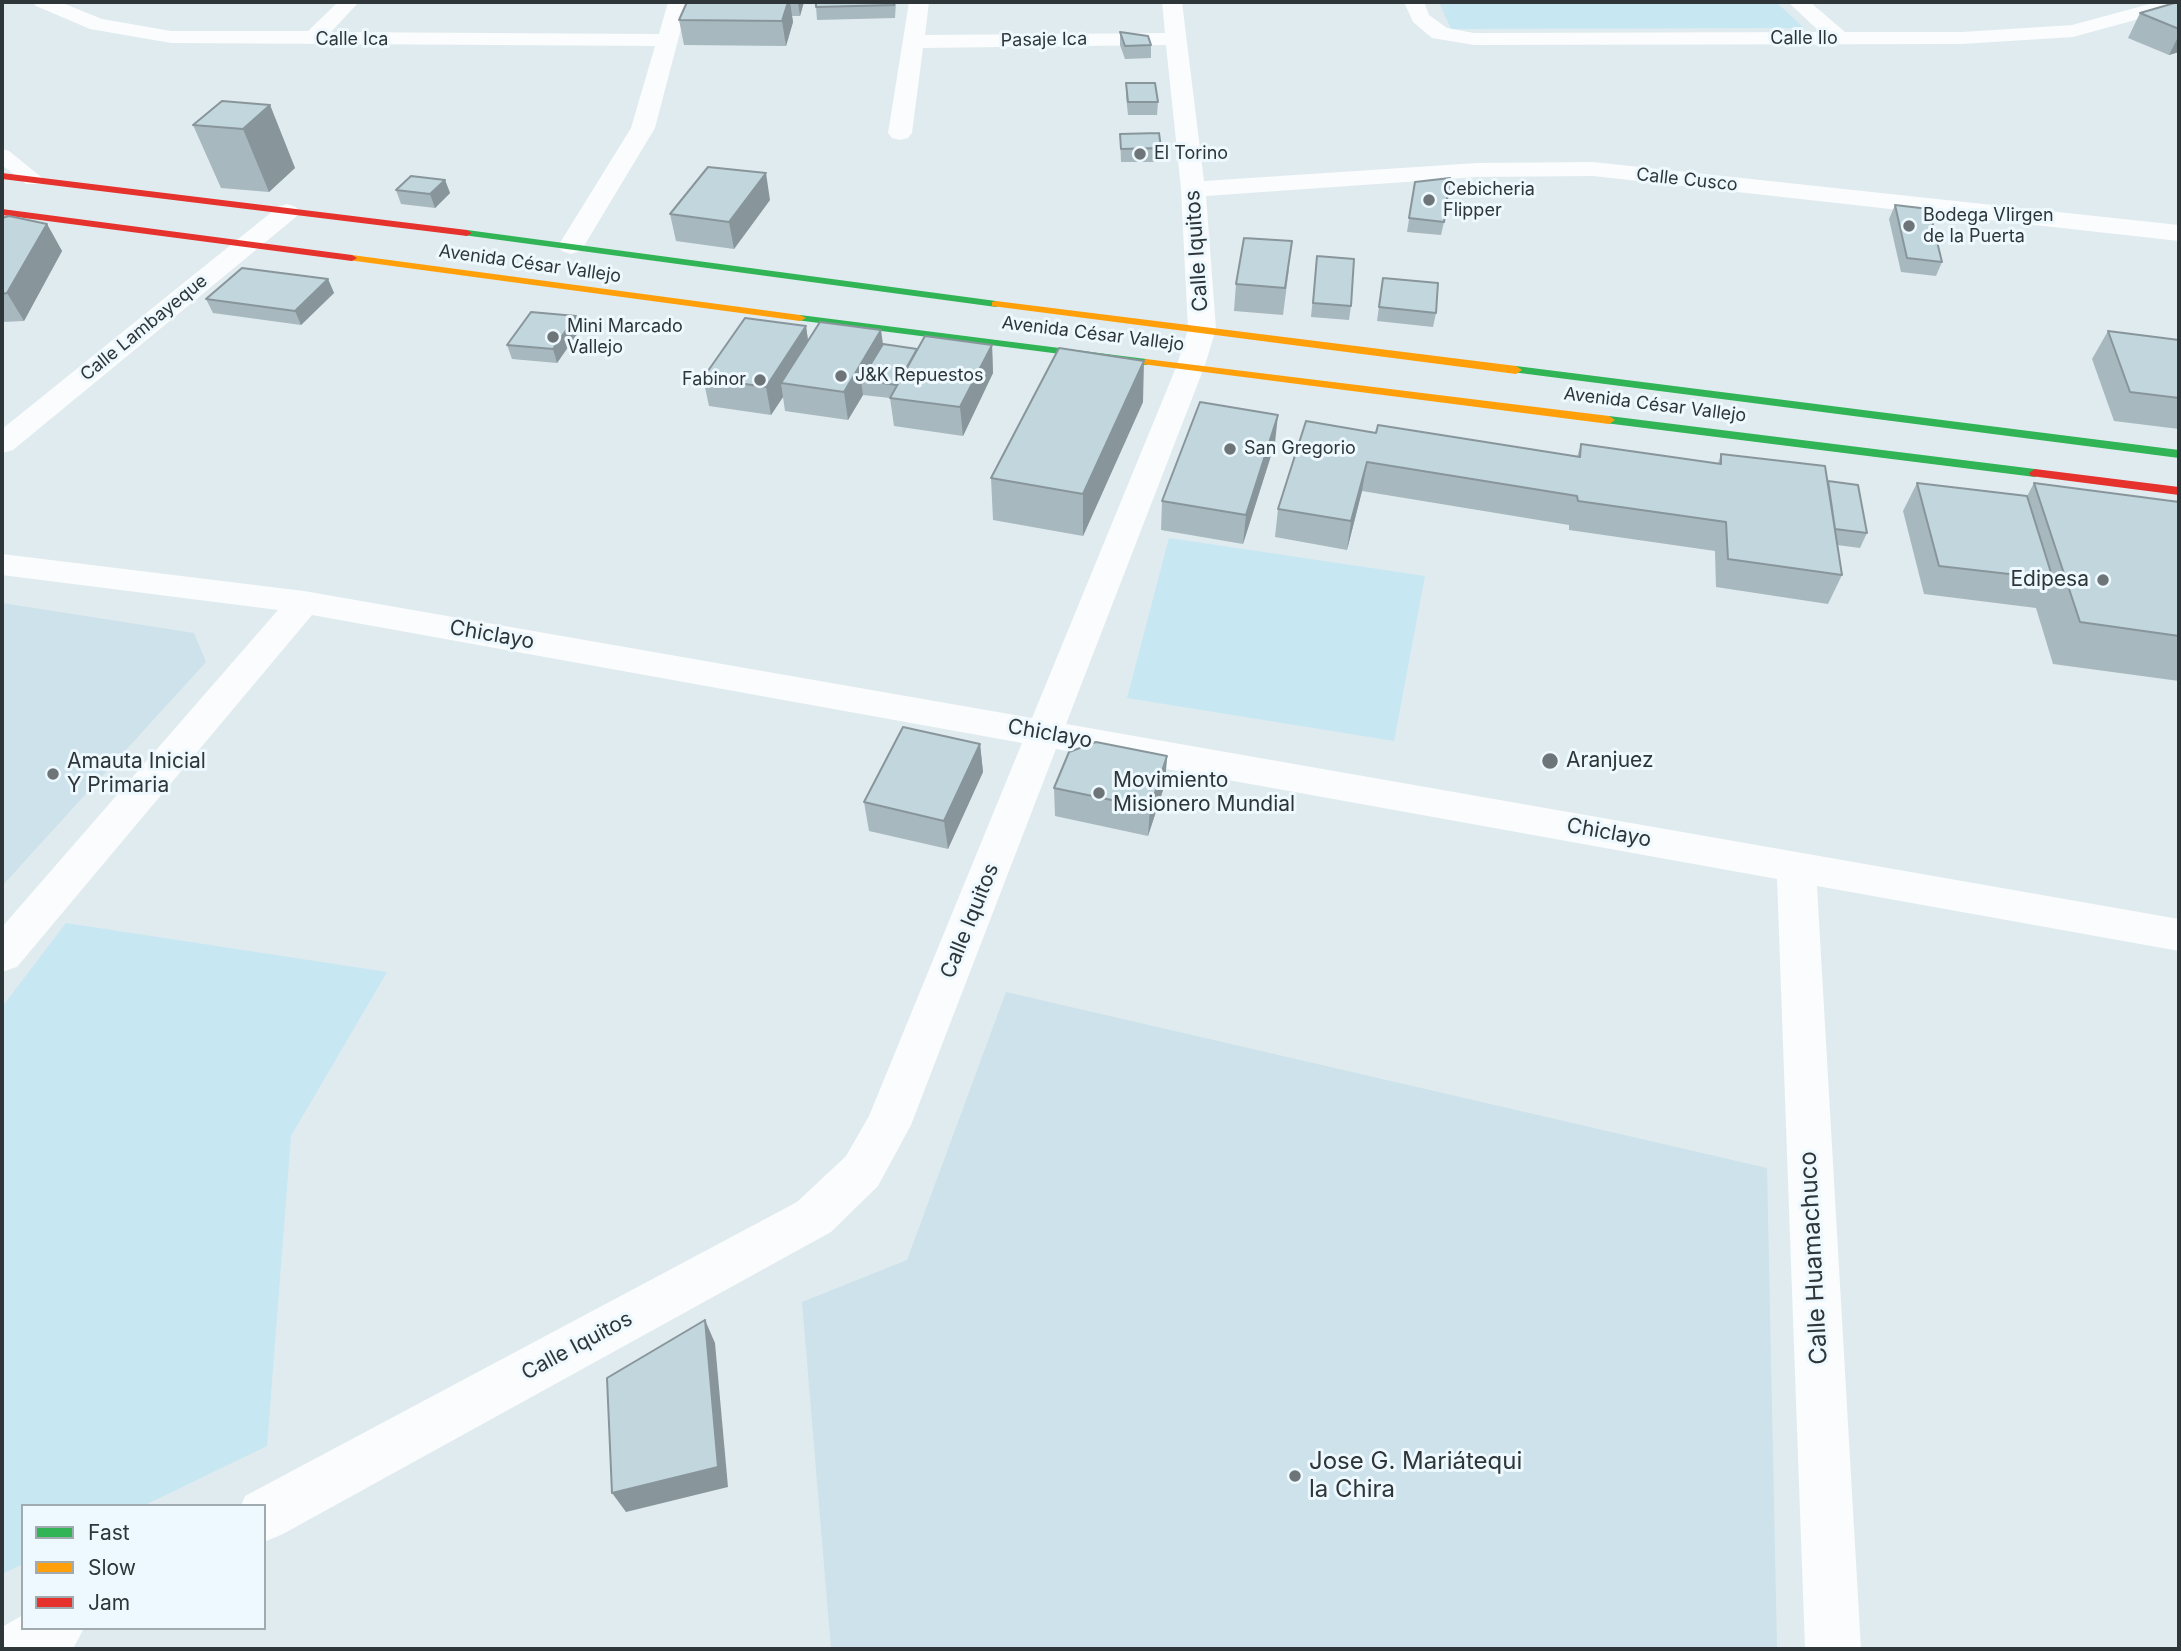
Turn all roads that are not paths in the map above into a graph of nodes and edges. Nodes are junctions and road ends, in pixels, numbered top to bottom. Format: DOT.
graph roads {
  1 [pos="43,2"];
  2 [pos="349,2"];
  3 [pos="678,2"];
  4 [pos="919,2"];
  5 [pos="1414,2"];
  6 [pos="1798,2"];
  7 [pos="2169,5"];
  8 [pos="1174,20"];
  9 [pos="1841,38"];
  10 [pos="311,40"];
  11 [pos="667,40"];
  12 [pos="911,42"];
  13 [pos="900,133"];
  14 [pos="2,155"];
  15 [pos="2,176"];
  16 [pos="33,180"];
  17 [pos="1193,189"];
  18 [pos="2,212"];
  19 [pos="287,212"];
  20 [pos="43,218"];
  21 [pos="2,231"];
  22 [pos="2179,233"];
  23 [pos="248,243"];
  24 [pos="571,246"];
  25 [pos="1196,347"];
  26 [pos="2,444"];
  27 [pos="2117,446"];
  28 [pos="2179,454"];
  29 [pos="2132,485"];
  30 [pos="2179,491"];
  31 [pos="2,564"];
  32 [pos="304,602"];
  33 [pos="1045,733"];
  34 [pos="1796,867"];
  35 [pos="2179,935"];
  36 [pos="2,955"];
  37 [pos="266,1514"];
  38 [pos="52,1630"];
  39 [pos="18,1649"];
  40 [pos="1833,1649"];
  1 -- 10 [label="street, Calle Ica"];
  2 -- 10 [label="street"];
  3 -- 11 [label="street"];
  4 -- 12 [label="street"];
  5 -- 9 [label="street, Calle Ilo"];
  6 -- 9 [label="street"];
  7 -- 9 [label="street, Calle Ilo"];
  8 -- 12 [label="street, Pasaje Ica"];
  8 -- 17 [label="street, Calle Iquitos"];
  10 -- 11 [label="street, Calle Ica"];
  11 -- 24 [label="street"];
  12 -- 13 [label="street"];
  14 -- 16 [label="lane"];
  15 -- 16 [label="main road, Avenida César Vallejo"];
  16 -- 19 [label="main road, Avenida César Vallejo"];
  17 -- 22 [label="street, Calle Cusco"];
  17 -- 25 [label="street, Calle Iquitos"];
  18 -- 20 [label="main road, Avenida César Vallejo"];
  19 -- 23 [label="street, Calle Lambayeque"];
  19 -- 24 [label="main road, Avenida César Vallejo"];
  20 -- 21 [label="street"];
  20 -- 23 [label="main road, Avenida César Vallejo"];
  23 -- 25 [label="main road, Avenida César Vallejo"];
  23 -- 26 [label="street, Calle Lambayeque"];
  24 -- 25 [label="main road, Avenida César Vallejo"];
  25 -- 27 [label="main road, Avenida César Vallejo"];
  25 -- 29 [label="main road, Avenida César Vallejo"];
  25 -- 33 [label="street, Calle Iquitos"];
  27 -- 28 [label="main road, Avenida César Vallejo"];
  27 -- 29 [label="main road"];
  29 -- 30 [label="main road, Avenida César Vallejo"];
  31 -- 32 [label="street, Chiclayo"];
  32 -- 33 [label="street, Chiclayo"];
  32 -- 36 [label="street"];
  33 -- 34 [label="street, Chiclayo"];
  33 -- 37 [label="street, Calle Iquitos"];
  34 -- 35 [label="street, Chiclayo"];
  34 -- 40 [label="street, Calle Huamachuco"];
  38 -- 39 [label="street"];
}
